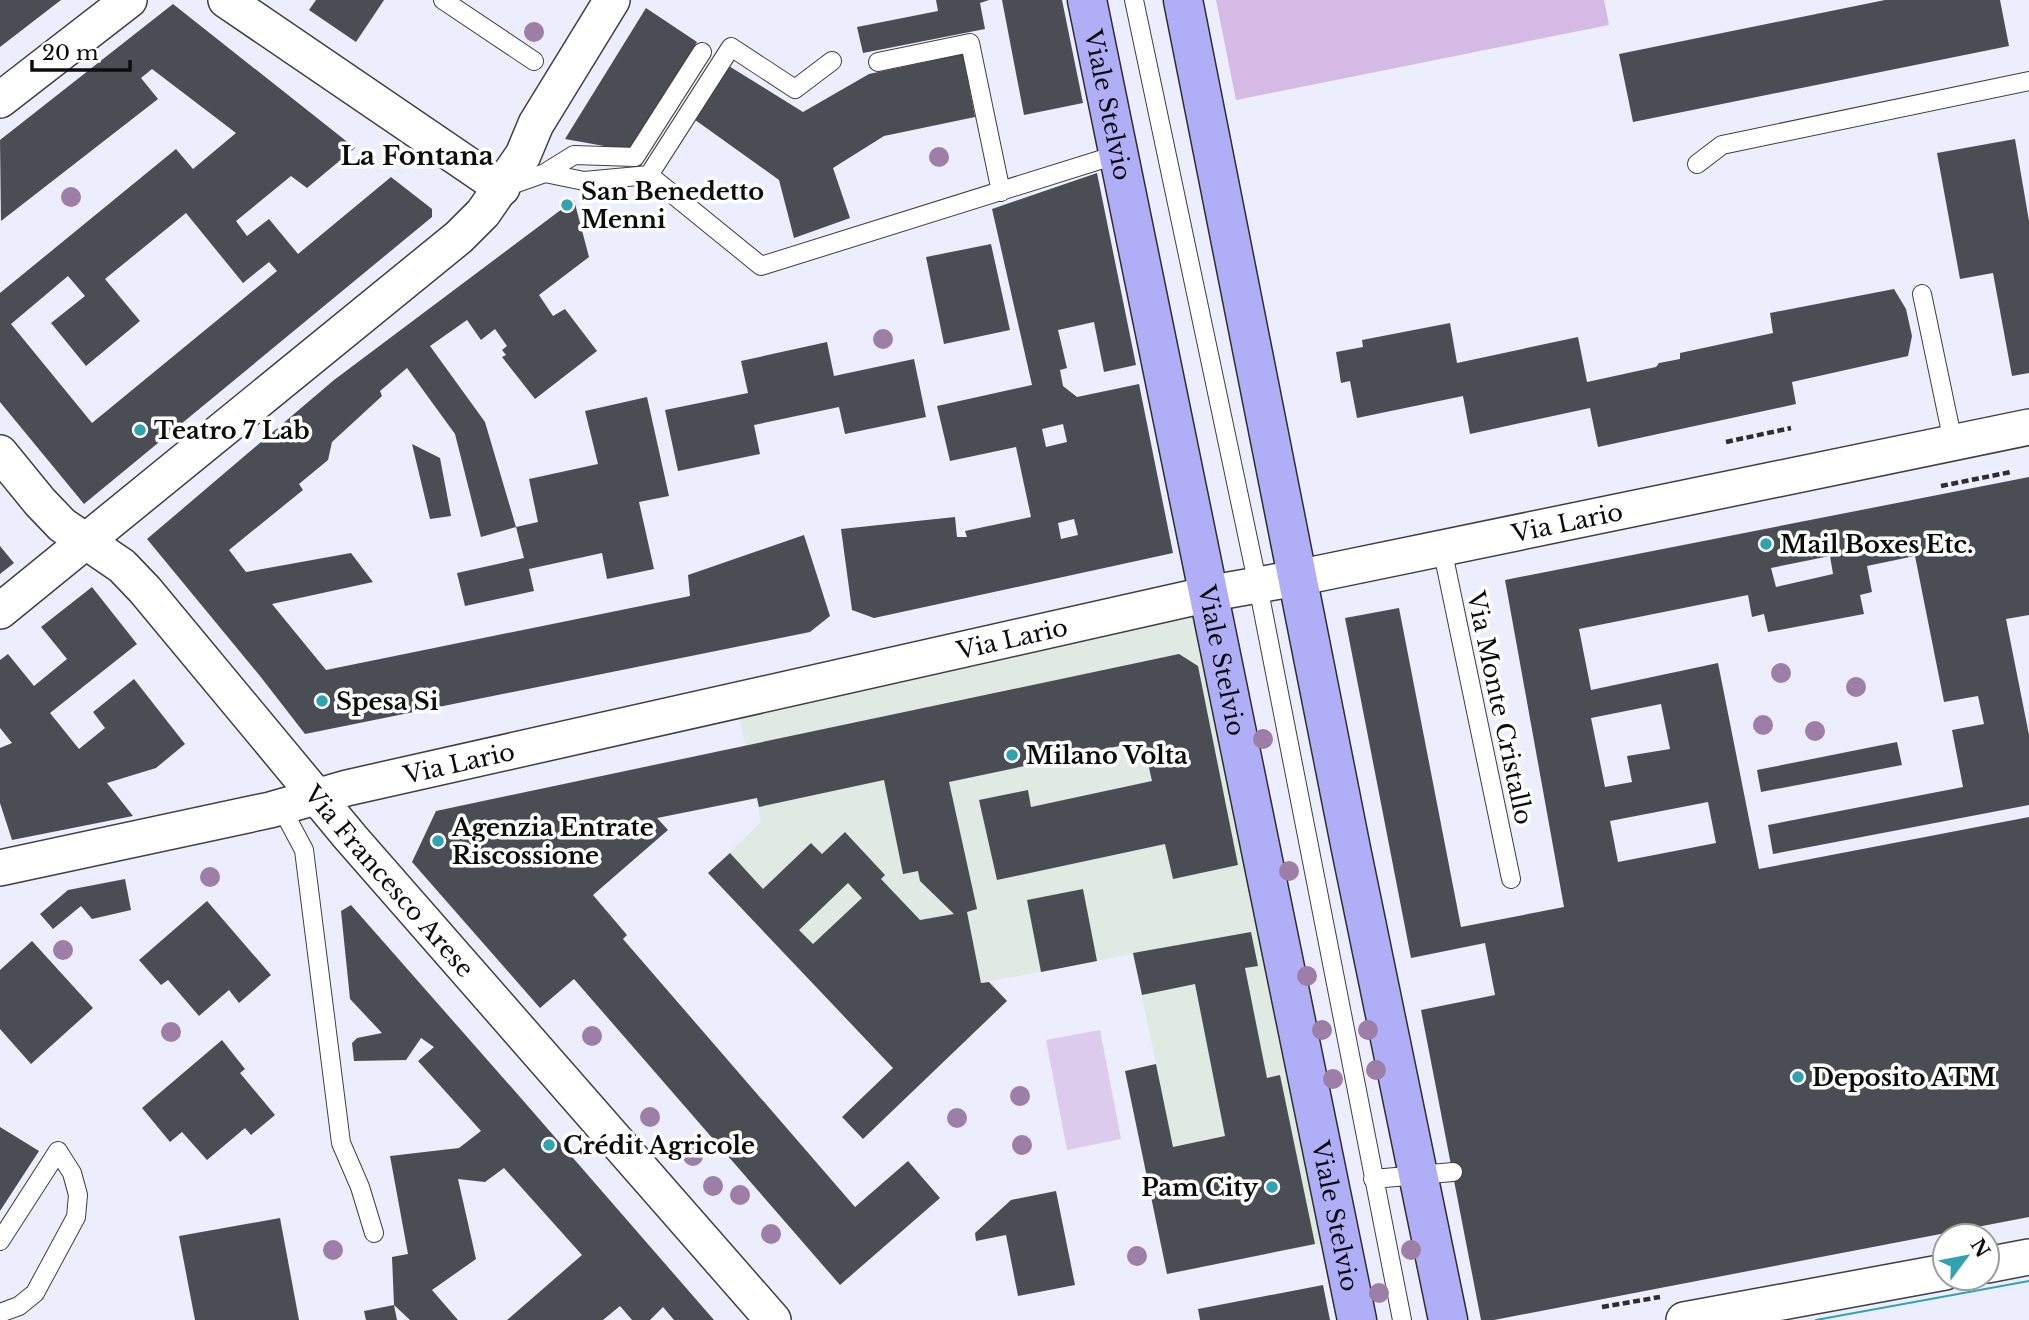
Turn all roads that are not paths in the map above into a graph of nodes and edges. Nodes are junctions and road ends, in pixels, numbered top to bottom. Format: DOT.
graph roads {
  1 [pos="129,0"];
  2 [pos="226,0"];
  3 [pos="443,0"];
  4 [pos="1087,0"];
  5 [pos="1134,0"];
  6 [pos="1183,0"];
  7 [pos="605,3"];
  8 [pos="702,52"];
  9 [pos="534,61"];
  10 [pos="832,61"];
  11 [pos="878,62"];
  12 [pos="2029,80"];
  13 [pos="0,100"];
  14 [pos="1119,154"];
  15 [pos="1698,164"];
  16 [pos="545,173"];
  17 [pos="649,176"];
  18 [pos="502,188"];
  19 [pos="1001,192"];
  20 [pos="1922,294"];
  21 [pos="2029,427"];
  22 [pos="1953,442"];
  23 [pos="0,453"];
  24 [pos="87,541"];
  25 [pos="1442,548"];
  26 [pos="1297,578"];
  27 [pos="1258,586"];
  28 [pos="1209,594"];
  29 [pos="0,611"];
  30 [pos="315,797"];
  31 [pos="281,807"];
  32 [pos="0,869"];
  33 [pos="1511,878"];
  34 [pos="1436,1174"];
  35 [pos="1373,1179"];
  36 [pos="374,1234"];
  37 [pos="0,1241"];
  38 [pos="2029,1257"];
  39 [pos="2001,1262"];
  40 [pos="1931,1274"];
  41 [pos="1673,1308"];
  42 [pos="0,1313"];
  43 [pos="773,1320"];
  44 [pos="1357,1320"];
  45 [pos="1402,1320"];
  46 [pos="1448,1320"];
  1 -- 13 [label="street"];
  2 -- 18 [label="street"];
  3 -- 9 [label="lane"];
  4 -- 14 [label="main road, Viale Stelvio"];
  5 -- 27 [label="lane, Viale Stelvio"];
  6 -- 26 [label="main road"];
  7 -- 18 [label="street"];
  8 -- 16 [label="lane"];
  10 -- 17 [label="lane"];
  11 -- 19 [label="lane"];
  12 -- 15 [label="lane"];
  14 -- 19 [label="lane"];
  14 -- 28 [label="main road, Viale Stelvio"];
  16 -- 17 [label="lane"];
  16 -- 18 [label="lane"];
  17 -- 19 [label="lane"];
  18 -- 24 [label="street"];
  20 -- 22 [label="lane"];
  21 -- 22 [label="street, Via Lario"];
  22 -- 25 [label="street, Via Lario"];
  23 -- 24 [label="street, Via Francesco Arese"];
  24 -- 29 [label="street"];
  24 -- 30 [label="street, Via Francesco Arese"];
  25 -- 26 [label="street, Via Lario"];
  25 -- 33 [label="lane, Via Monte Cristallo"];
  26 -- 27 [label="street, Via Lario"];
  26 -- 34 [label="main road"];
  27 -- 28 [label="street, Via Lario"];
  27 -- 35 [label="lane, Viale Stelvio"];
  28 -- 30 [label="street, Via Lario"];
  28 -- 44 [label="main road, Viale Stelvio"];
  30 -- 31 [label="street, Via Lario"];
  30 -- 43 [label="street, Via Francesco Arese"];
  31 -- 32 [label="street, Via Lario"];
  31 -- 36 [label="lane"];
  34 -- 35 [label="lane"];
  34 -- 46 [label="main road"];
  35 -- 45 [label="lane, Viale Stelvio"];
  37 -- 42 [label="lane"];
  38 -- 39 [label="street"];
  40 -- 41 [label="street"];
}
